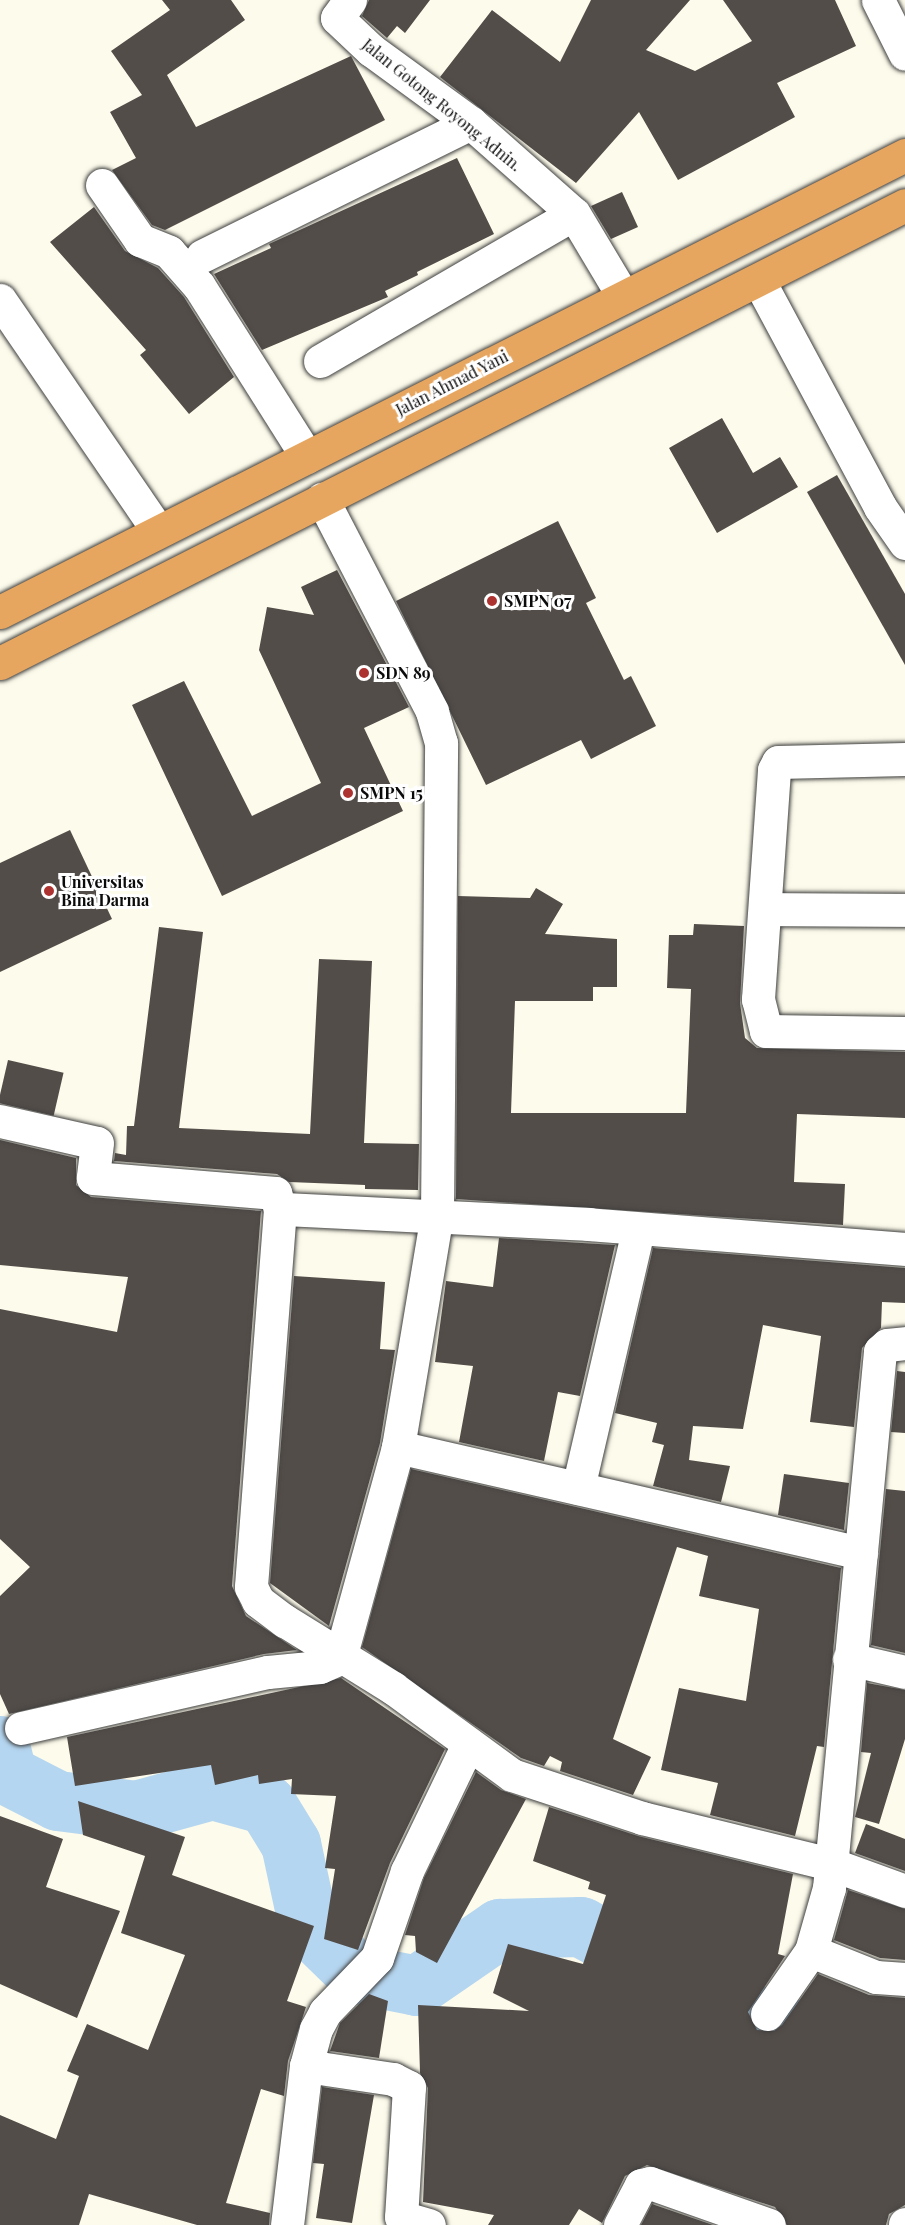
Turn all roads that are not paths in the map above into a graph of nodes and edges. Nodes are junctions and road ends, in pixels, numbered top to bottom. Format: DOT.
graph roads {
  1 [pos="350,0"];
  2 [pos="878,0"];
  3 [pos="905,54"];
  4 [pos="471,123"];
  5 [pos="905,155"];
  6 [pos="102,185"];
  7 [pos="905,206"];
  8 [pos="574,214"];
  9 [pos="201,256"];
  10 [pos="759,281"];
  11 [pos="623,296"];
  12 [pos="0,300"];
  13 [pos="320,361"];
  14 [pos="307,457"];
  15 [pos="322,499"];
  16 [pos="158,531"];
  17 [pos="905,543"];
  18 [pos="0,612"];
  19 [pos="0,663"];
  20 [pos="905,759"];
  21 [pos="766,909"];
  22 [pos="905,910"];
  23 [pos="905,1033"];
  24 [pos="0,1120"];
  25 [pos="280,1209"];
  26 [pos="437,1215"];
  27 [pos="639,1230"];
  28 [pos="905,1249"];
  29 [pos="905,1343"];
  30 [pos="398,1447"];
  31 [pos="578,1488"];
  32 [pos="861,1553"];
  33 [pos="340,1658"];
  34 [pos="849,1659"];
  35 [pos="905,1672"];
  36 [pos="21,1728"];
  37 [pos="468,1744"];
  38 [pos="831,1863"];
  39 [pos="905,1891"];
  40 [pos="811,1951"];
  41 [pos="905,1979"];
  42 [pos="767,2014"];
  43 [pos="306,2066"];
  44 [pos="410,2222"];
  45 [pos="286,2225"];
  46 [pos="620,2225"];
  47 [pos="769,2225"];
  1 -- 4 [label="street, Jalan Gotong Royong Adnin."];
  2 -- 3 [label="street"];
  4 -- 8 [label="street, Jalan Gotong Royong Adnin."];
  4 -- 9 [label="street"];
  5 -- 11 [label="highway, Jalan Ahmad Yani"];
  6 -- 14 [label="street"];
  7 -- 10 [label="highway"];
  8 -- 11 [label="street, Jalan Gotong Royong Adnin."];
  8 -- 13 [label="street"];
  10 -- 15 [label="highway"];
  10 -- 17 [label="street"];
  11 -- 14 [label="highway, Jalan Ahmad Yani"];
  12 -- 16 [label="street"];
  14 -- 16 [label="highway, Jalan Ahmad Yani"];
  15 -- 19 [label="highway"];
  15 -- 26 [label="street"];
  16 -- 18 [label="highway, Jalan Ahmad Yani"];
  20 -- 21 [label="street"];
  21 -- 22 [label="street"];
  21 -- 23 [label="street"];
  24 -- 25 [label="street"];
  25 -- 26 [label="street"];
  25 -- 33 [label="street"];
  26 -- 27 [label="street"];
  26 -- 30 [label="street"];
  27 -- 28 [label="street"];
  27 -- 31 [label="street"];
  29 -- 32 [label="street"];
  30 -- 31 [label="street"];
  30 -- 33 [label="street"];
  31 -- 32 [label="street"];
  32 -- 34 [label="street"];
  33 -- 36 [label="street"];
  33 -- 37 [label="street"];
  34 -- 35 [label="street"];
  34 -- 38 [label="street"];
  37 -- 38 [label="street"];
  37 -- 43 [label="street"];
  38 -- 39 [label="street"];
  38 -- 40 [label="street"];
  40 -- 41 [label="street"];
  40 -- 42 [label="street"];
  43 -- 44 [label="street"];
  43 -- 45 [label="street"];
  46 -- 47 [label="street"];
}
